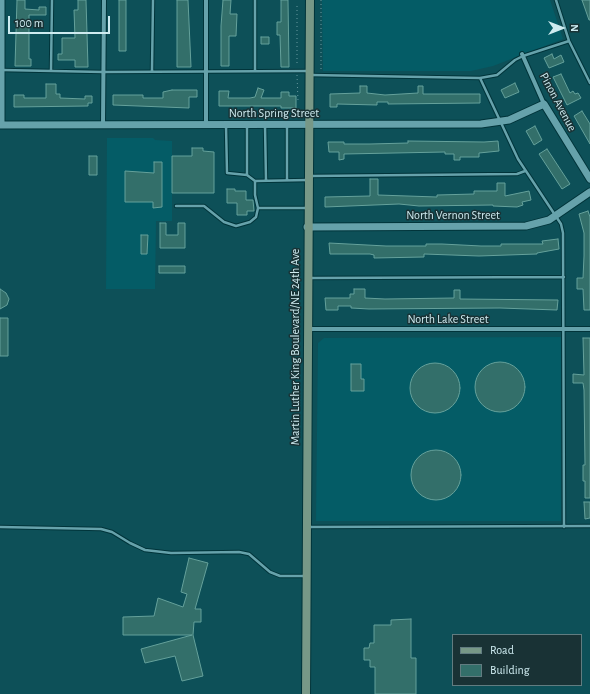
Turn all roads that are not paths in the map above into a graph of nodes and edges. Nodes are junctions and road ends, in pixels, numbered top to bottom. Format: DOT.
graph roads {
  1 [pos="1,0"];
  2 [pos="52,0"];
  3 [pos="104,0"];
  4 [pos="153,0"];
  5 [pos="206,0"];
  6 [pos="255,0"];
  7 [pos="310,0"];
  8 [pos="556,0"];
  9 [pos="569,41"];
  10 [pos="522,55"];
  11 [pos="0,70"];
  12 [pos="52,71"];
  13 [pos="206,71"];
  14 [pos="255,71"];
  15 [pos="104,72"];
  16 [pos="152,72"];
  17 [pos="309,73"];
  18 [pos="480,78"];
  19 [pos="590,83"];
  20 [pos="544,104"];
  21 [pos="499,122"];
  22 [pos="103,124"];
  23 [pos="206,124"];
  24 [pos="226,124"];
  25 [pos="247,124"];
  26 [pos="266,124"];
  27 [pos="287,124"];
  28 [pos="309,124"];
  29 [pos="0,125"];
  30 [pos="525,172"];
  31 [pos="247,175"];
  32 [pos="308,178"];
  33 [pos="590,179"];
  34 [pos="266,180"];
  35 [pos="287,180"];
  36 [pos="255,181"];
  37 [pos="590,192"];
  38 [pos="176,206"];
  39 [pos="258,208"];
  40 [pos="308,208"];
  41 [pos="556,216"];
  42 [pos="307,227"];
  43 [pos="564,277"];
  44 [pos="307,278"];
  45 [pos="307,329"];
  46 [pos="564,329"];
  47 [pos="590,329"];
  48 [pos="590,526"];
  49 [pos="0,527"];
  50 [pos="306,527"];
  51 [pos="564,527"];
  52 [pos="306,576"];
  53 [pos="306,694"];
  1 -- 11 [label="street"];
  2 -- 12 [label="lane"];
  3 -- 15 [label="street"];
  4 -- 16 [label="lane"];
  5 -- 13 [label="street"];
  6 -- 14 [label="lane"];
  7 -- 17 [label="main road, Martin Luther King Boulevard/NE 24th Ave"];
  8 -- 9 [label="lane"];
  9 -- 10 [label="lane"];
  9 -- 19 [label="lane"];
  10 -- 18 [label="lane"];
  10 -- 20 [label="street, Pinon Avenue"];
  11 -- 12 [label="lane"];
  11 -- 29 [label="street"];
  12 -- 15 [label="lane"];
  13 -- 14 [label="lane"];
  13 -- 16 [label="lane"];
  13 -- 23 [label="street"];
  14 -- 17 [label="lane"];
  15 -- 16 [label="lane"];
  15 -- 22 [label="street"];
  17 -- 18 [label="lane"];
  17 -- 28 [label="main road, Martin Luther King Boulevard/NE 24th Ave"];
  18 -- 21 [label="lane"];
  20 -- 21 [label="street, North Spring Street"];
  20 -- 33 [label="street, Pinon Avenue"];
  21 -- 28 [label="street, North Spring Street"];
  21 -- 30 [label="lane"];
  22 -- 23 [label="street, North Spring Street"];
  22 -- 29 [label="street, North Spring Street"];
  23 -- 24 [label="street, North Spring Street"];
  24 -- 25 [label="street, North Spring Street"];
  24 -- 31 [label="lane"];
  25 -- 26 [label="street, North Spring Street"];
  25 -- 31 [label="lane"];
  26 -- 27 [label="street, North Spring Street"];
  26 -- 34 [label="lane"];
  27 -- 28 [label="street, North Spring Street"];
  27 -- 35 [label="lane"];
  28 -- 32 [label="main road, Martin Luther King Boulevard/NE 24th Ave"];
  30 -- 32 [label="lane"];
  30 -- 41 [label="lane"];
  31 -- 36 [label="lane"];
  32 -- 35 [label="lane"];
  32 -- 40 [label="main road, Martin Luther King Boulevard/NE 24th Ave"];
  34 -- 35 [label="lane"];
  34 -- 36 [label="lane"];
  36 -- 39 [label="lane"];
  37 -- 41 [label="street, North Vernon Street"];
  38 -- 39 [label="lane"];
  39 -- 40 [label="lane"];
  40 -- 42 [label="main road, Martin Luther King Boulevard/NE 24th Ave"];
  41 -- 42 [label="street, North Vernon Street"];
  41 -- 43 [label="lane"];
  42 -- 44 [label="main road, Martin Luther King Boulevard/NE 24th Ave"];
  43 -- 44 [label="lane"];
  43 -- 46 [label="lane"];
  44 -- 45 [label="main road, Martin Luther King Boulevard/NE 24th Ave"];
  45 -- 46 [label="street, North Lake Street"];
  45 -- 50 [label="main road, Martin Luther King Boulevard/NE 24th Ave"];
  46 -- 47 [label="street, North Lake Street"];
  46 -- 51 [label="lane"];
  48 -- 51 [label="lane"];
  49 -- 52 [label="lane"];
  50 -- 51 [label="lane"];
  50 -- 52 [label="main road, Martin Luther King Boulevard/NE 24th Ave"];
  52 -- 53 [label="main road, Martin Luther King Boulevard/NE 24th Ave"];
}
